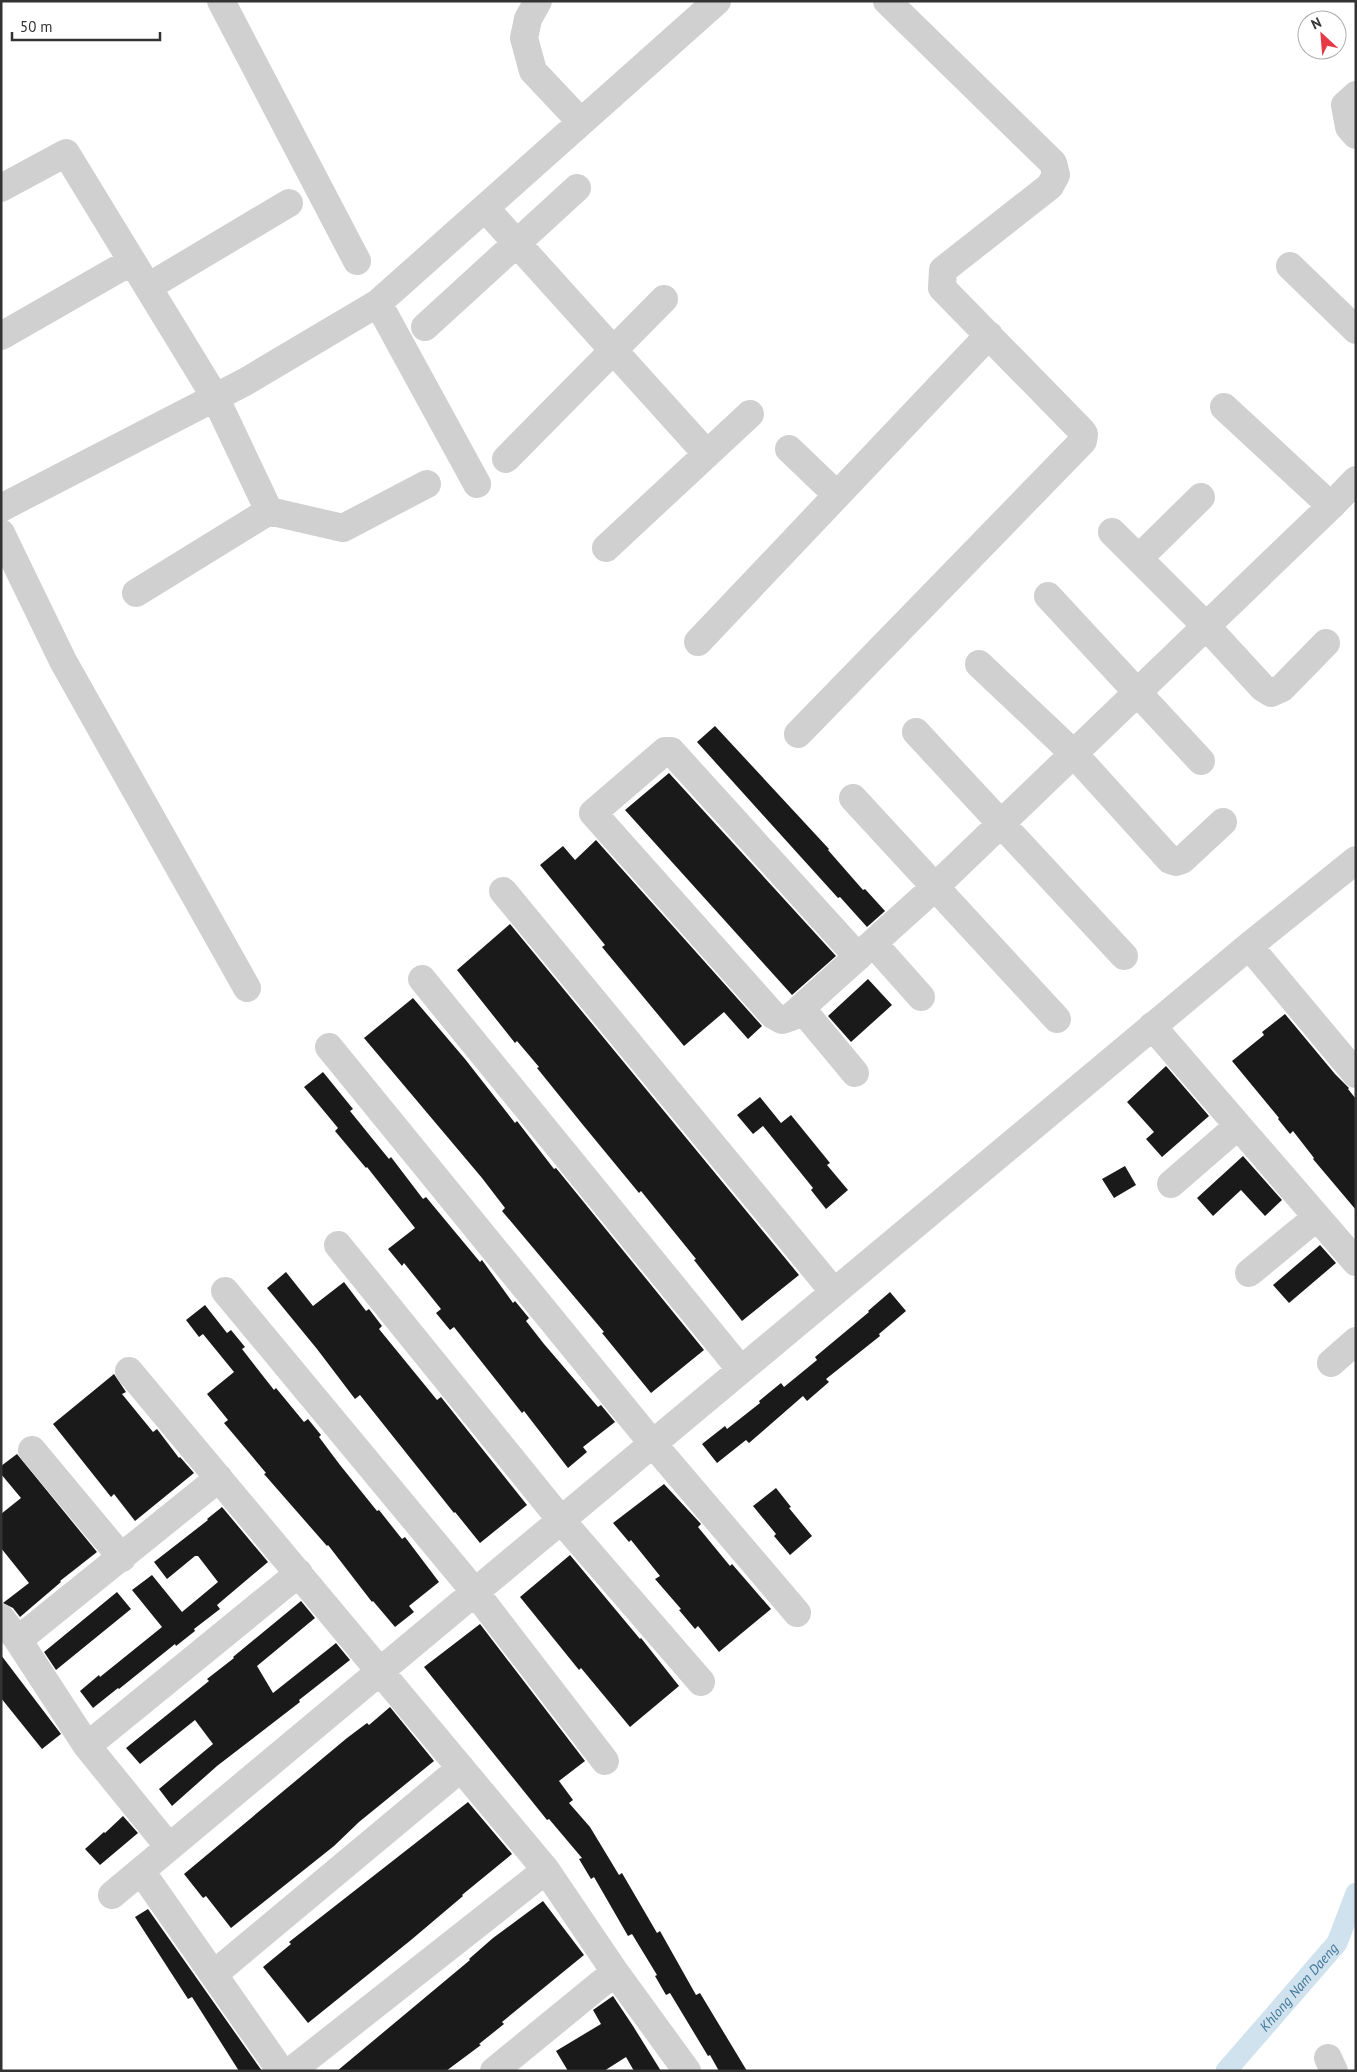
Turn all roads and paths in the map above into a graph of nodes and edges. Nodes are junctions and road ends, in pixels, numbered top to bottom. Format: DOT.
graph roads {
  1 [pos="221,1"];
  2 [pos="538,1"];
  3 [pos="717,1"];
  4 [pos="887,1"];
  5 [pos="1356,95"];
  6 [pos="582,122"];
  7 [pos="1356,135"];
  8 [pos="1,188"];
  9 [pos="577,188"];
  10 [pos="289,203"];
  11 [pos="485,208"];
  12 [pos="517,243"];
  13 [pos="132,261"];
  14 [pos="357,261"];
  15 [pos="1290,266"];
  16 [pos="148,287"];
  17 [pos="664,299"];
  18 [pos="378,303"];
  19 [pos="425,327"];
  20 [pos="1356,330"];
  21 [pos="989,335"];
  22 [pos="1,336"];
  23 [pos="613,351"];
  24 [pos="215,398"];
  25 [pos="1224,407"];
  26 [pos="750,414"];
  27 [pos="788,449"];
  28 [pos="707,454"];
  29 [pos="506,459"];
  30 [pos="1356,480"];
  31 [pos="427,484"];
  32 [pos="477,484"];
  33 [pos="837,495"];
  34 [pos="1201,497"];
  35 [pos="1331,506"];
  36 [pos="1,508"];
  37 [pos="269,511"];
  38 [pos="1112,532"];
  39 [pos="1,533"];
  40 [pos="606,548"];
  41 [pos="1140,558"];
  42 [pos="136,592"];
  43 [pos="1048,596"];
  44 [pos="1206,626"];
  45 [pos="698,642"];
  46 [pos="1326,643"];
  47 [pos="979,664"];
  48 [pos="1138,693"];
  49 [pos="916,732"];
  50 [pos="798,734"];
  51 [pos="1074,754"];
  52 [pos="1201,761"];
  53 [pos="853,798"];
  54 [pos="1223,822"];
  55 [pos="1002,823"];
  56 [pos="1356,860"];
  57 [pos="934,888"];
  58 [pos="503,891"];
  59 [pos="1249,946"];
  60 [pos="865,950"];
  61 [pos="1124,956"];
  62 [pos="422,980"];
  63 [pos="247,988"];
  64 [pos="922,997"];
  65 [pos="801,1008"];
  66 [pos="1058,1019"];
  67 [pos="1152,1026"];
  68 [pos="329,1047"];
  69 [pos="855,1073"];
  70 [pos="1356,1074"];
  71 [pos="1238,1126"];
  72 [pos="1171,1184"];
  73 [pos="1316,1217"];
  74 [pos="338,1245"];
  75 [pos="1356,1262"];
  76 [pos="1249,1273"];
  77 [pos="225,1291"];
  78 [pos="834,1292"];
  79 [pos="1356,1341"];
  80 [pos="1331,1363"];
  81 [pos="741,1370"];
  82 [pos="129,1371"];
  83 [pos="653,1444"];
  84 [pos="32,1450"];
  85 [pos="219,1478"];
  86 [pos="562,1520"];
  87 [pos="122,1558"];
  88 [pos="299,1573"];
  89 [pos="475,1592"];
  90 [pos="797,1613"];
  91 [pos="1,1618"];
  92 [pos="18,1640"];
  93 [pos="381,1671"];
  94 [pos="701,1682"];
  95 [pos="87,1746"];
  96 [pos="605,1761"];
  97 [pos="461,1768"];
  98 [pos="169,1848"];
  99 [pos="546,1870"];
  100 [pos="141,1871"];
  101 [pos="112,1895"];
  102 [pos="615,1972"];
  103 [pos="214,1974"];
  104 [pos="523,2061"];
  105 [pos="281,2071"];
  106 [pos="290,2071"];
  107 [pos="494,2071"];
  108 [pos="687,2071"];
  1 -- 14 [label="street"];
  2 -- 6 [label="street"];
  3 -- 6 [label="street"];
  4 -- 21 [label="street"];
  5 -- 7 [label="street"];
  6 -- 11 [label="street"];
  8 -- 13 [label="street"];
  9 -- 12 [label="street"];
  10 -- 16 [label="street"];
  11 -- 12 [label="street"];
  11 -- 18 [label="street"];
  12 -- 19 [label="street"];
  12 -- 23 [label="street"];
  13 -- 16 [label="street"];
  13 -- 22 [label="street"];
  15 -- 20 [label="street"];
  16 -- 24 [label="street"];
  17 -- 23 [label="street"];
  18 -- 24 [label="street"];
  18 -- 32 [label="street"];
  21 -- 33 [label="street"];
  21 -- 50 [label="street"];
  23 -- 28 [label="street"];
  23 -- 29 [label="street"];
  24 -- 36 [label="street"];
  24 -- 37 [label="street"];
  25 -- 35 [label="street"];
  26 -- 28 [label="street"];
  27 -- 33 [label="street"];
  28 -- 40 [label="street"];
  30 -- 35 [label="street"];
  31 -- 37 [label="street"];
  33 -- 45 [label="street"];
  34 -- 41 [label="street"];
  35 -- 44 [label="street"];
  37 -- 42 [label="street"];
  38 -- 41 [label="street"];
  39 -- 63 [label="street"];
  41 -- 44 [label="street"];
  43 -- 48 [label="street"];
  44 -- 46 [label="street"];
  44 -- 48 [label="street"];
  47 -- 51 [label="street"];
  48 -- 51 [label="street"];
  48 -- 52 [label="street"];
  49 -- 55 [label="street"];
  51 -- 54 [label="street"];
  51 -- 55 [label="street"];
  53 -- 57 [label="street"];
  55 -- 57 [label="street"];
  55 -- 61 [label="street"];
  56 -- 59 [label="street"];
  57 -- 60 [label="street"];
  57 -- 66 [label="street"];
  58 -- 78 [label="street"];
  59 -- 67 [label="street"];
  59 -- 70 [label="street"];
  60 -- 64 [label="street"];
  60 -- 65 [label="street"];
  60 -- 65 [label="street"];
  62 -- 81 [label="street"];
  65 -- 69 [label="street"];
  67 -- 71 [label="street"];
  67 -- 78 [label="street"];
  68 -- 83 [label="street"];
  71 -- 72 [label="street"];
  71 -- 73 [label="street"];
  73 -- 75 [label="street"];
  73 -- 76 [label="street"];
  74 -- 86 [label="street"];
  77 -- 89 [label="street"];
  78 -- 81 [label="street"];
  79 -- 80 [label="street"];
  81 -- 83 [label="street"];
  82 -- 85 [label="street"];
  83 -- 86 [label="street"];
  83 -- 90 [label="street"];
  84 -- 87 [label="street"];
  85 -- 87 [label="street"];
  85 -- 88 [label="street"];
  86 -- 89 [label="street"];
  86 -- 94 [label="street"];
  87 -- 92 [label="street"];
  88 -- 93 [label="street"];
  88 -- 95 [label="street"];
  89 -- 93 [label="street"];
  89 -- 96 [label="street"];
  91 -- 92 [label="street"];
  92 -- 95 [label="street"];
  93 -- 97 [label="street"];
  93 -- 98 [label="street"];
  95 -- 98 [label="street"];
  97 -- 99 [label="street"];
  97 -- 103 [label="street"];
  98 -- 100 [label="street"];
  99 -- 102 [label="street"];
  99 -- 106 [label="street"];
  100 -- 101 [label="street"];
  100 -- 103 [label="street"];
  102 -- 104 [label="street"];
  102 -- 108 [label="street"];
  103 -- 105 [label="street"];
  104 -- 107 [label="street"];
}
